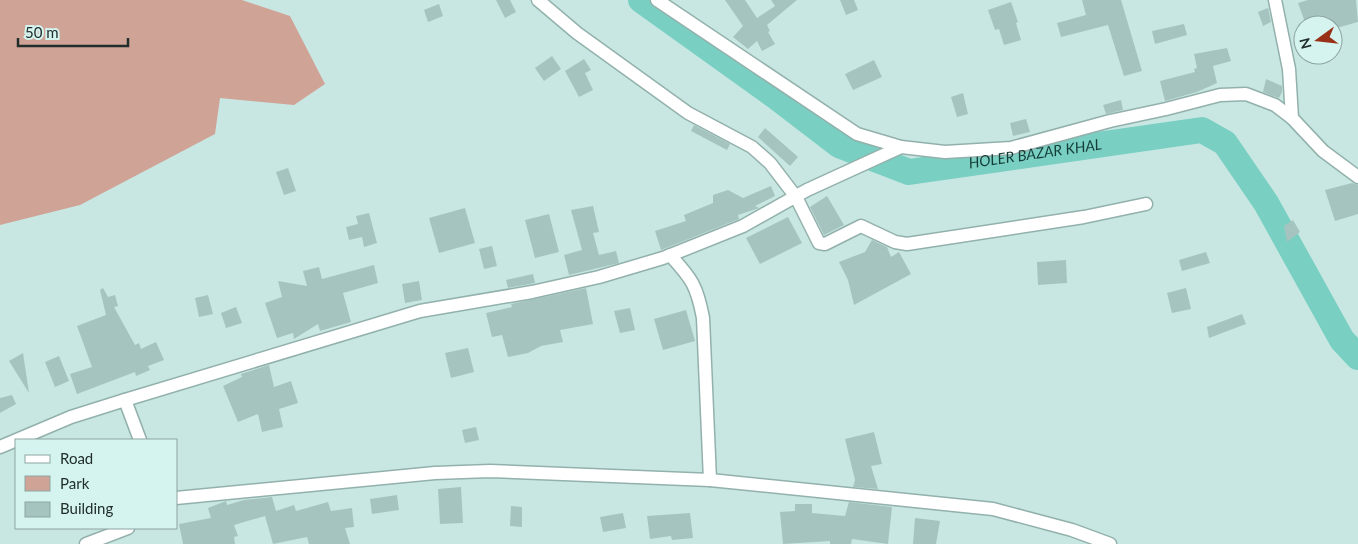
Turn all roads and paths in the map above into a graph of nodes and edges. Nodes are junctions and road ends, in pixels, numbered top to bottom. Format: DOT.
graph roads {
  1 [pos="538,0"];
  2 [pos="658,0"];
  3 [pos="1275,0"];
  4 [pos="1292,118"];
  5 [pos="896,150"];
  6 [pos="1358,177"];
  7 [pos="796,197"];
  8 [pos="1146,204"];
  9 [pos="670,255"];
  10 [pos="125,400"];
  11 [pos="19,439"];
  12 [pos="140,439"];
  13 [pos="15,441"];
  14 [pos="0,447"];
  15 [pos="710,480"];
  16 [pos="178,498"];
  17 [pos="125,529"];
  18 [pos="86,544"];
  19 [pos="1110,544"];
  1 -- 7 [label="street"];
  2 -- 5 [label="street"];
  3 -- 4 [label="street"];
  4 -- 5 [label="street"];
  4 -- 6 [label="street"];
  5 -- 7 [label="street"];
  7 -- 8 [label="street"];
  7 -- 9 [label="street"];
  9 -- 10 [label="street"];
  9 -- 15 [label="street"];
  10 -- 11 [label="street"];
  10 -- 12 [label="street"];
  13 -- 14 [label="street"];
  15 -- 16 [label="street"];
  15 -- 19 [label="street"];
  17 -- 18 [label="street"];
}
